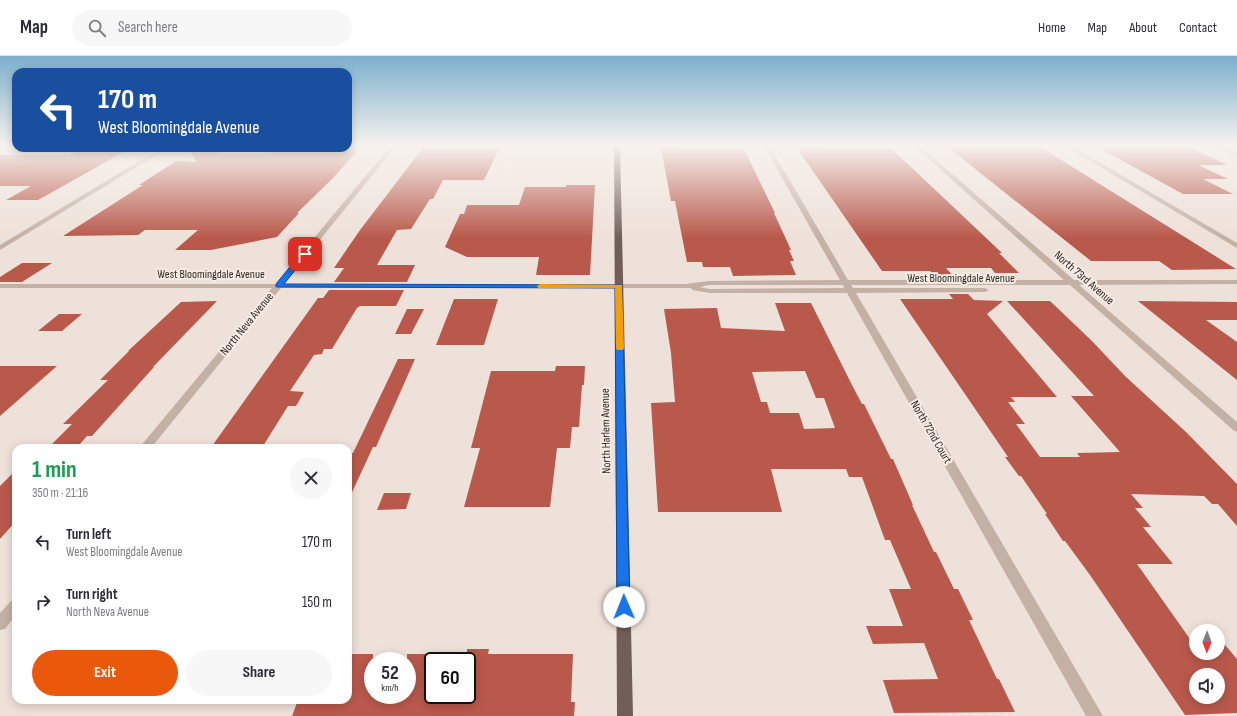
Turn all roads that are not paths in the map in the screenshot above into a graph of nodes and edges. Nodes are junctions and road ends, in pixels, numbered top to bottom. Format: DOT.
graph roads {
  1 [pos="119,176"];
  2 [pos="369,176"];
  3 [pos="617,176"];
  4 [pos="784,176"];
  5 [pos="951,176"];
  6 [pos="1118,176"];
  7 [pos="1237,246"];
  8 [pos="0,248"];
  9 [pos="1237,282"];
  10 [pos="1072,283"];
  11 [pos="0,286"];
  12 [pos="278,286"];
  13 [pos="619,286"];
  14 [pos="847,287"];
  15 [pos="1079,289"];
  16 [pos="1237,289"];
  17 [pos="1237,428"];
  18 [pos="148,444"];
  19 [pos="12,610"];
  20 [pos="0,624"];
  21 [pos="625,716"];
  22 [pos="1095,716"];
  1 -- 8 [label="street"];
  2 -- 12 [label="street, North Neva Avenue"];
  3 -- 13 [label="main road, North Harlem Avenue"];
  4 -- 14 [label="street, North 72nd Court"];
  5 -- 10 [label="street, North 73rd Avenue"];
  6 -- 7 [label="street"];
  9 -- 10 [label="street, West Bloomingdale Avenue"];
  10 -- 14 [label="street, West Bloomingdale Avenue"];
  10 -- 15 [label="street, North 73rd Avenue"];
  11 -- 12 [label="street, West Bloomingdale Avenue"];
  12 -- 13 [label="street, West Bloomingdale Avenue"];
  12 -- 18 [label="street, North Neva Avenue"];
  13 -- 14 [label="street, West Bloomingdale Avenue"];
  13 -- 21 [label="main road, North Harlem Avenue"];
  14 -- 15 [label="street, West Bloomingdale Avenue"];
  14 -- 22 [label="street, North 72nd Court"];
  15 -- 16 [label="street, West Bloomingdale Avenue"];
  15 -- 17 [label="street, North 73rd Avenue"];
  19 -- 20 [label="street"];
}
